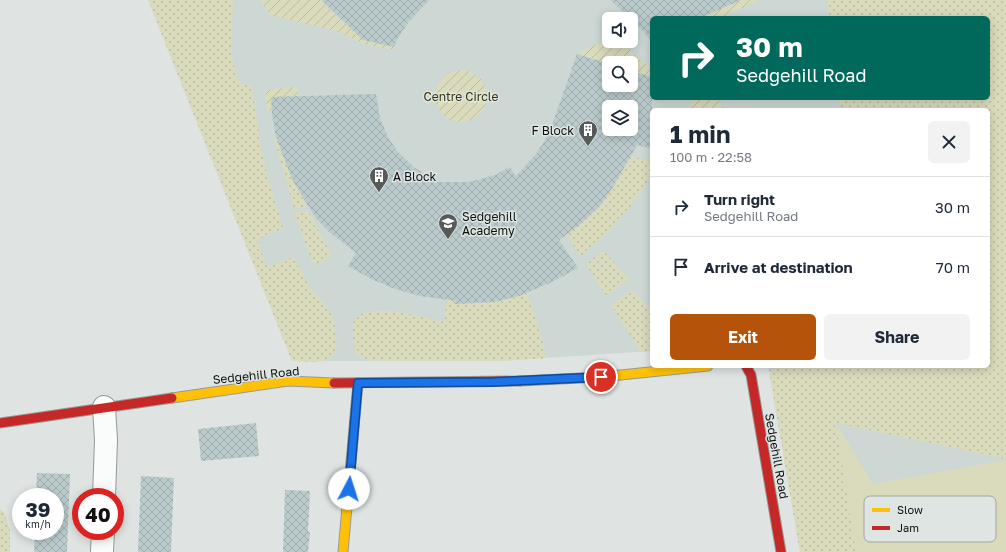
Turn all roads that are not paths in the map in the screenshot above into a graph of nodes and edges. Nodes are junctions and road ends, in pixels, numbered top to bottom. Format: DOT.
graph roads {
  1 [pos="686,368"];
  2 [pos="747,368"];
  3 [pos="358,383"];
  4 [pos="104,407"];
  5 [pos="0,423"];
  6 [pos="104,488"];
  7 [pos="103,540"];
  8 [pos="102,552"];
  9 [pos="343,552"];
  10 [pos="781,552"];
  1 -- 3 [label="street, Sedgehill Road"];
  2 -- 10 [label="street, Sedgehill Road"];
  3 -- 4 [label="street, Sedgehill Road"];
  3 -- 9 [label="street"];
  4 -- 5 [label="street, Sedgehill Road"];
  4 -- 6 [label="street"];
  7 -- 8 [label="street"];
}
